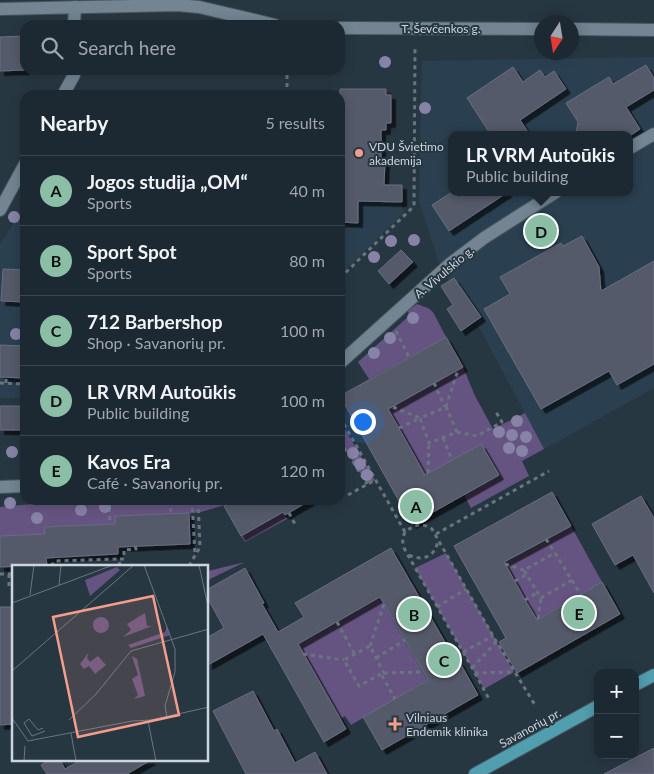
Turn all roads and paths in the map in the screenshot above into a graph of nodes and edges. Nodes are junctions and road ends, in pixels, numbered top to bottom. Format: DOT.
graph roads {
  1 [pos="199,4"];
  2 [pos="75,7"];
  3 [pos="0,9"];
  4 [pos="74,20"];
  5 [pos="257,20"];
  6 [pos="345,28"];
  7 [pos="534,29"];
  8 [pos="579,29"];
  9 [pos="654,30"];
  10 [pos="415,49"];
  11 [pos="74,75"];
  12 [pos="287,75"];
  13 [pos="66,90"];
  14 [pos="287,90"];
  15 [pos="654,134"];
  16 [pos="633,146"];
  17 [pos="20,173"];
  18 [pos="550,196"];
  19 [pos="0,210"];
  20 [pos="345,273"];
  21 [pos="389,319"];
  22 [pos="410,357"];
  23 [pos="345,359"];
  24 [pos="458,370"];
  25 [pos="6,377"];
  26 [pos="0,383"];
  27 [pos="6,383"];
  28 [pos="20,384"];
  29 [pos="434,384"];
  30 [pos="393,407"];
  31 [pos="446,407"];
  32 [pos="496,412"];
  33 [pos="420,418"];
  34 [pos="345,426"];
  35 [pos="398,428"];
  36 [pos="457,432"];
  37 [pos="442,438"];
  38 [pos="430,443"];
  39 [pos="345,449"];
  40 [pos="452,460"];
  41 [pos="549,472"];
  42 [pos="428,473"];
  43 [pos="375,480"];
  44 [pos="367,484"];
  45 [pos="20,486"];
  46 [pos="0,487"];
  47 [pos="348,495"];
  48 [pos="109,505"];
  49 [pos="170,505"];
  50 [pos="192,505"];
  51 [pos="198,505"];
  52 [pos="288,513"];
  53 [pos="171,514"];
  54 [pos="110,524"];
  55 [pos="296,526"];
  56 [pos="405,532"];
  57 [pos="436,534"];
  58 [pos="438,539"];
  59 [pos="546,539"];
  60 [pos="136,546"];
  61 [pos="555,553"];
  62 [pos="408,555"];
  63 [pos="195,556"];
  64 [pos="119,559"];
  65 [pos="84,560"];
  66 [pos="505,564"];
  67 [pos="52,565"];
  68 [pos="85,565"];
  69 [pos="120,565"];
  70 [pos="190,565"];
  71 [pos="524,570"];
  72 [pos="0,574"];
  73 [pos="9,574"];
  74 [pos="527,574"];
  75 [pos="572,580"];
  76 [pos="515,582"];
  77 [pos="466,589"];
  78 [pos="9,590"];
  79 [pos="538,592"];
  80 [pos="580,595"];
  81 [pos="541,598"];
  82 [pos="525,600"];
  83 [pos="384,604"];
  84 [pos="437,606"];
  85 [pos="538,620"];
  86 [pos="337,622"];
  87 [pos="493,636"];
  88 [pos="405,640"];
  89 [pos="496,642"];
  90 [pos="370,646"];
  91 [pos="463,652"];
  92 [pos="304,654"];
  93 [pos="355,654"];
  94 [pos="376,658"];
  95 [pos="344,660"];
  96 [pos="472,668"];
  97 [pos="423,672"];
  98 [pos="514,672"];
  99 [pos="382,673"];
  100 [pos="475,673"];
  101 [pos="654,675"];
  102 [pos="639,683"];
  103 [pos="395,698"];
  104 [pos="490,699"];
  105 [pos="534,705"];
  106 [pos="594,708"];
  107 [pos="414,732"];
  108 [pos="417,738"];
  109 [pos="475,774"];
  1 -- 2 [label="street"];
  1 -- 5 [label="street"];
  2 -- 3 [label="street"];
  2 -- 4 [label="street"];
  6 -- 7 [label="street, T. Ševčenkos g."];
  8 -- 9 [label="street"];
  10 -- 20 [label="path"];
  11 -- 13 [label="street"];
  12 -- 14 [label="path"];
  15 -- 16 [label="street"];
  17 -- 19 [label="street"];
  18 -- 21 [label="street, A. Vivulskio g."];
  21 -- 22 [label="path"];
  21 -- 23 [label="street, A. Vivulskio g."];
  24 -- 31 [label="path"];
  25 -- 27 [label="path"];
  26 -- 27 [label="path"];
  27 -- 28 [label="path"];
  29 -- 31 [label="path"];
  30 -- 33 [label="path"];
  31 -- 33 [label="path"];
  31 -- 36 [label="path"];
  32 -- 36 [label="path"];
  33 -- 35 [label="path"];
  33 -- 38 [label="path"];
  34 -- 43 [label="path"];
  36 -- 37 [label="path"];
  37 -- 38 [label="path"];
  37 -- 40 [label="path"];
  38 -- 42 [label="path"];
  39 -- 44 [label="path"];
  41 -- 57 [label="path"];
  43 -- 44 [label="path"];
  43 -- 56 [label="path"];
  44 -- 47 [label="path"];
  45 -- 46 [label="street"];
  48 -- 54 [label="path"];
  49 -- 53 [label="path"];
  50 -- 63 [label="path"];
  51 -- 63 [label="path"];
  52 -- 55 [label="path"];
  56 -- 57 [label="path"];
  56 -- 62 [label="path"];
  57 -- 58 [label="path"];
  58 -- 62 [label="path"];
  58 -- 77 [label="path"];
  59 -- 61 [label="path"];
  60 -- 64 [label="path"];
  61 -- 71 [label="path"];
  61 -- 75 [label="path"];
  62 -- 84 [label="path"];
  63 -- 70 [label="path"];
  64 -- 65 [label="path"];
  64 -- 69 [label="path"];
  65 -- 67 [label="path"];
  65 -- 68 [label="path"];
  66 -- 71 [label="path"];
  71 -- 74 [label="path"];
  72 -- 73 [label="path"];
  73 -- 78 [label="path"];
  74 -- 76 [label="path"];
  74 -- 79 [label="path"];
  75 -- 80 [label="path"];
  75 -- 81 [label="path"];
  77 -- 84 [label="path"];
  77 -- 87 [label="path"];
  79 -- 81 [label="path"];
  79 -- 82 [label="path"];
  81 -- 85 [label="path"];
  83 -- 90 [label="path"];
  84 -- 91 [label="path"];
  86 -- 93 [label="path"];
  87 -- 89 [label="path"];
  87 -- 91 [label="path"];
  88 -- 94 [label="path"];
  89 -- 96 [label="path"];
  89 -- 98 [label="path"];
  90 -- 93 [label="path"];
  90 -- 94 [label="path"];
  91 -- 96 [label="path"];
  92 -- 95 [label="path"];
  93 -- 95 [label="path"];
  94 -- 99 [label="path"];
  95 -- 99 [label="path"];
  96 -- 100 [label="path"];
  97 -- 99 [label="path"];
  98 -- 100 [label="path"];
  98 -- 105 [label="path"];
  99 -- 103 [label="path"];
  100 -- 104 [label="path"];
  101 -- 102 [label="main road"];
  106 -- 109 [label="main road, Savanorių pr."];
  107 -- 108 [label="path"];
}
